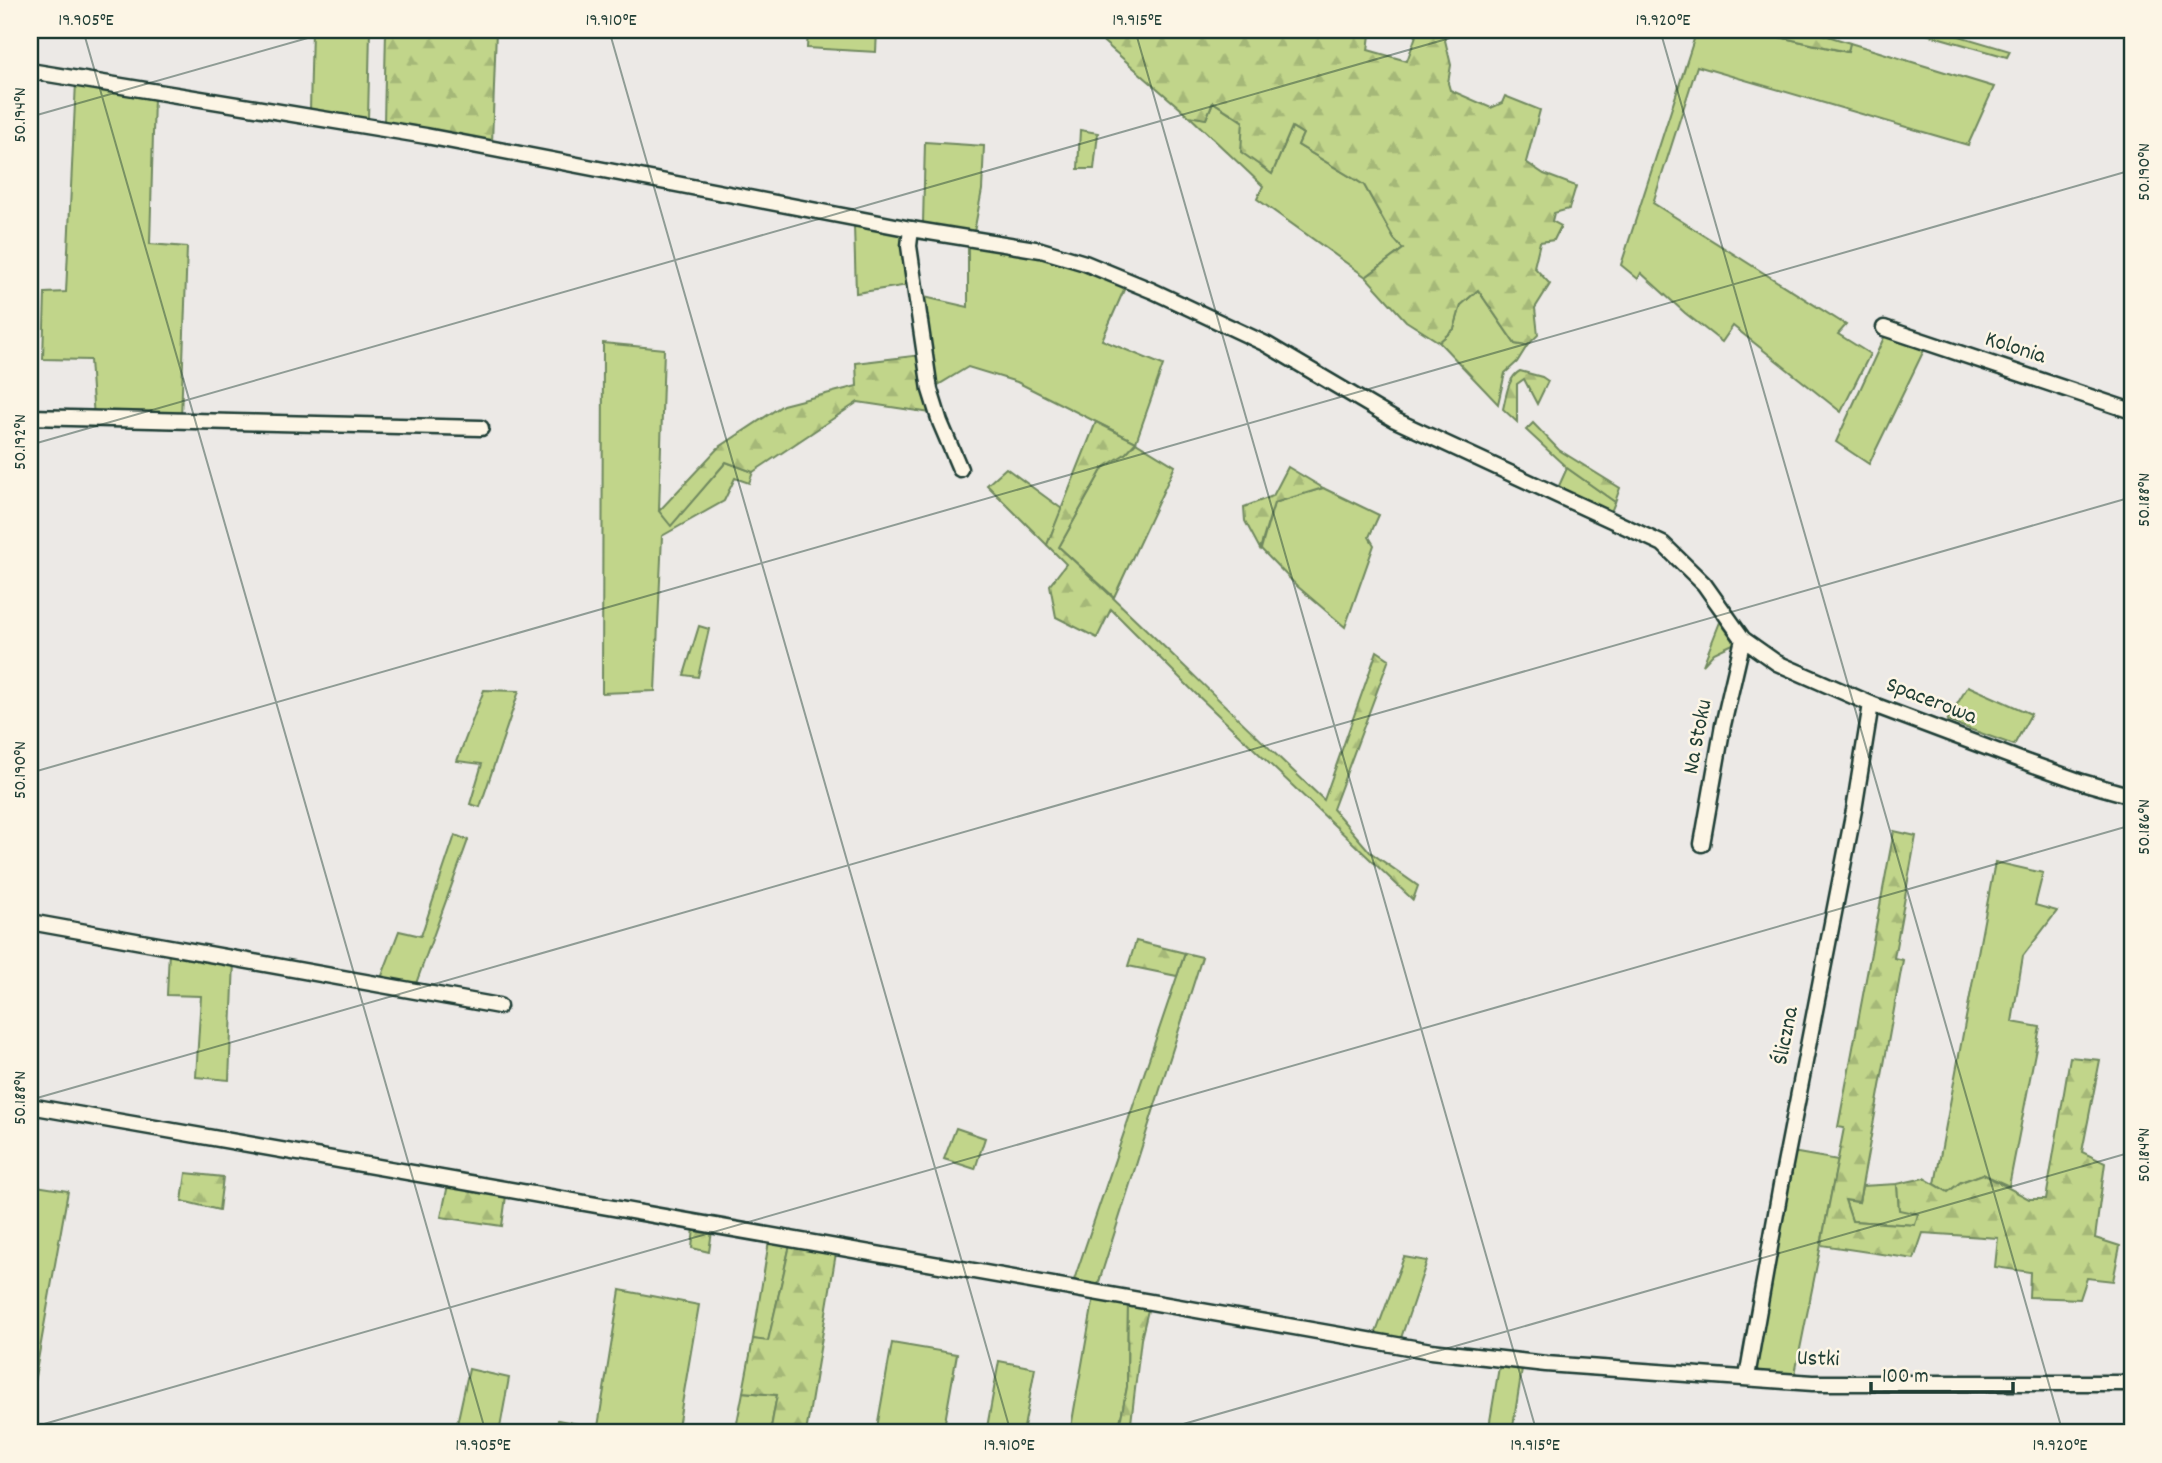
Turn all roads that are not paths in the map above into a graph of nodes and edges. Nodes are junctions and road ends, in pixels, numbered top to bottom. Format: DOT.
graph roads {
  1 [pos="30,71"];
  2 [pos="911,229"];
  3 [pos="1884,328"];
  4 [pos="2132,411"];
  5 [pos="30,417"];
  6 [pos="481,428"];
  7 [pos="960,469"];
  8 [pos="1743,639"];
  9 [pos="1871,704"];
  10 [pos="2132,796"];
  11 [pos="1702,844"];
  12 [pos="30,922"];
  13 [pos="499,1006"];
  14 [pos="30,1105"];
  15 [pos="1747,1377"];
  16 [pos="2132,1383"];
  1 -- 2 [label="street, Spacerowa"];
  2 -- 7 [label="street"];
  2 -- 8 [label="street, Spacerowa"];
  3 -- 4 [label="street, Kolonia"];
  5 -- 6 [label="street"];
  8 -- 9 [label="street, Spacerowa"];
  8 -- 11 [label="street, Na Stoku"];
  9 -- 10 [label="street, Spacerowa"];
  9 -- 15 [label="street, Śliczna"];
  12 -- 13 [label="street"];
  14 -- 15 [label="street, Ustki"];
  15 -- 16 [label="street, Ustki"];
}
